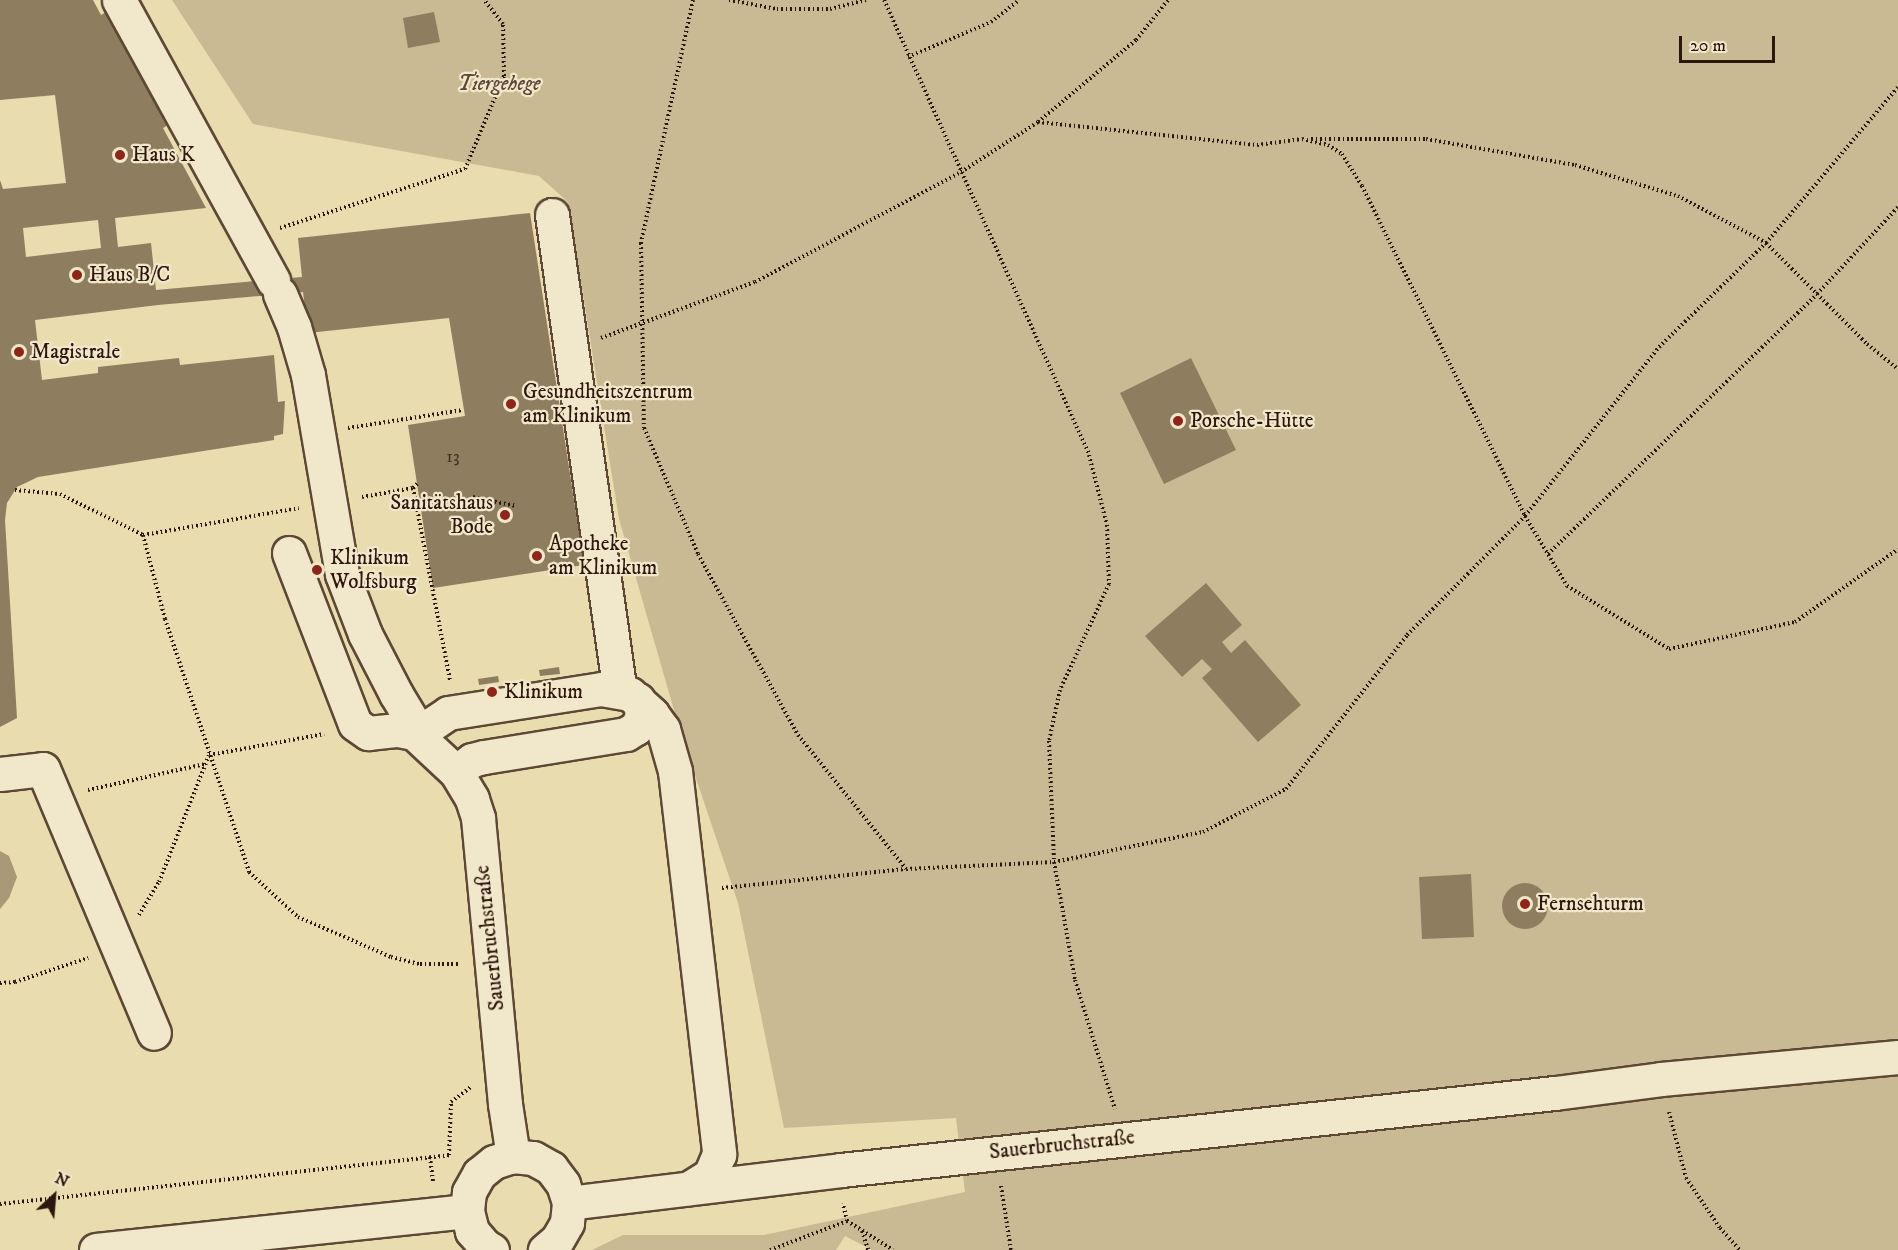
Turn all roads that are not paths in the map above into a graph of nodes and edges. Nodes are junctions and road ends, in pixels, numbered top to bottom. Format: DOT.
graph roads {
  1 [pos="119,0"];
  2 [pos="552,215"];
  3 [pos="289,553"];
  4 [pos="629,695"];
  5 [pos="429,730"];
  6 [pos="456,772"];
  7 [pos="0,774"];
  8 [pos="154,1033"];
  9 [pos="1898,1057"];
  10 [pos="513,1156"];
  11 [pos="689,1188"];
  12 [pos="569,1203"];
  13 [pos="467,1211"];
  14 [pos="96,1250"];
  15 [pos="492,1250"];
  16 [pos="545,1250"];
  1 -- 5 [label="street"];
  2 -- 4 [label="street"];
  3 -- 5 [label="street"];
  4 -- 5 [label="street"];
  4 -- 6 [label="street"];
  4 -- 11 [label="street"];
  5 -- 6 [label="street, Sauerbruchstraße"];
  6 -- 10 [label="street, Sauerbruchstraße"];
  7 -- 8 [label="street"];
  9 -- 11 [label="street, Sauerbruchstraße"];
  10 -- 12 [label="street"];
  10 -- 13 [label="street"];
  11 -- 12 [label="street, Sauerbruchstraße"];
  12 -- 16 [label="street"];
  13 -- 14 [label="street"];
  13 -- 15 [label="street"];
}
